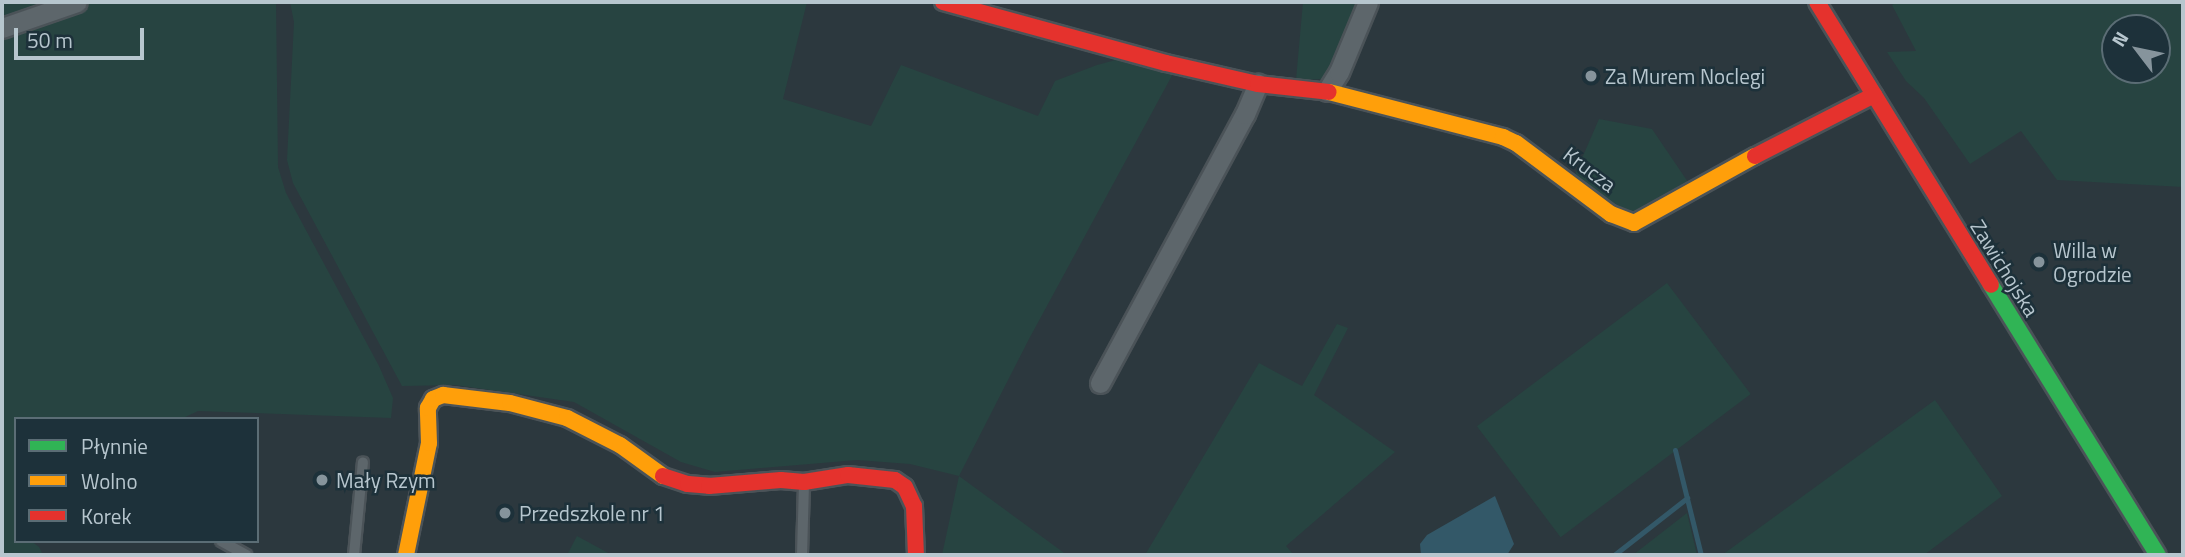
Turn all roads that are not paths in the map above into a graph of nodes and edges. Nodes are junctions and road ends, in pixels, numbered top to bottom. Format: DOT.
graph roads {
  1 [pos="77,2"];
  2 [pos="943,2"];
  3 [pos="1368,2"];
  4 [pos="1817,2"];
  5 [pos="2,29"];
  6 [pos="1258,84"];
  7 [pos="1327,91"];
  8 [pos="1874,95"];
  9 [pos="1100,383"];
  10 [pos="363,462"];
  11 [pos="804,482"];
  12 [pos="225,543"];
  13 [pos="246,555"];
  14 [pos="354,555"];
  15 [pos="406,555"];
  16 [pos="802,555"];
  17 [pos="916,555"];
  18 [pos="2158,555"];
  1 -- 5 [label="street"];
  2 -- 6 [label="street, Krucza"];
  3 -- 7 [label="street"];
  4 -- 8 [label="street, Zawichojska"];
  6 -- 7 [label="street, Krucza"];
  6 -- 9 [label="street"];
  7 -- 8 [label="street, Krucza"];
  8 -- 18 [label="street, Zawichojska"];
  10 -- 14 [label="lane"];
  11 -- 15 [label="street"];
  11 -- 16 [label="lane"];
  11 -- 17 [label="street"];
  12 -- 13 [label="lane"];
}
